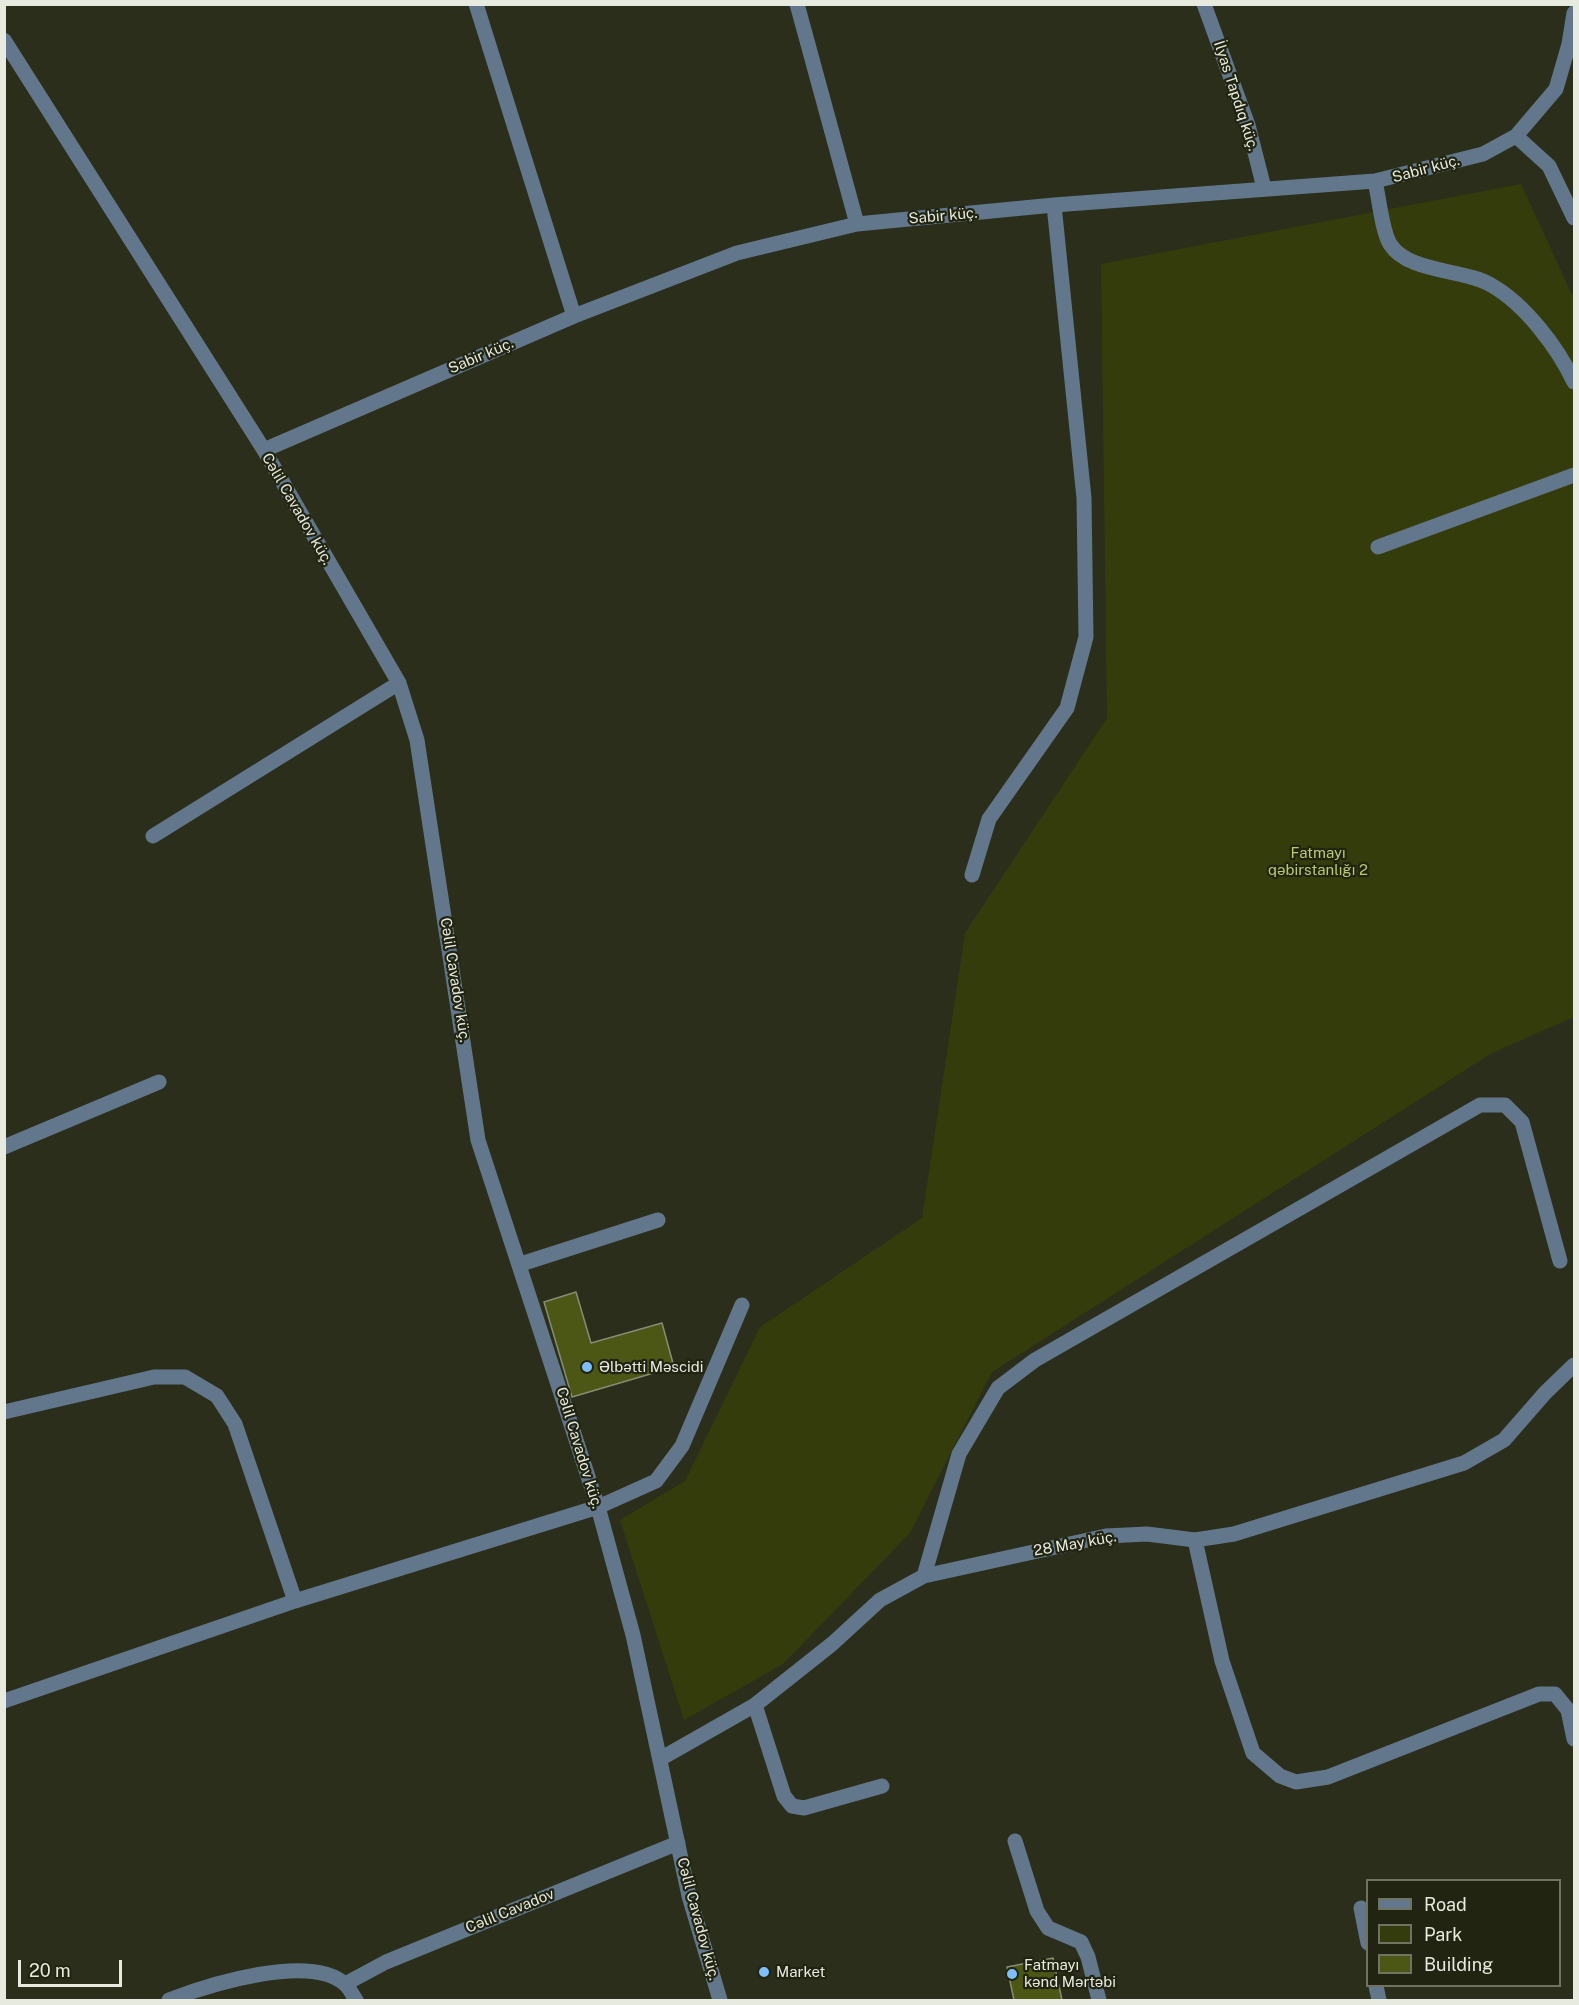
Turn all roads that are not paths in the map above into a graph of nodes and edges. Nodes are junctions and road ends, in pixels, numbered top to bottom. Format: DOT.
graph roads {
  1 [pos="476,4"];
  2 [pos="797,4"];
  3 [pos="1204,4"];
  4 [pos="1575,13"];
  5 [pos="4,40"];
  6 [pos="1516,136"];
  7 [pos="1375,181"];
  8 [pos="1264,188"];
  9 [pos="1054,205"];
  10 [pos="1575,218"];
  11 [pos="857,224"];
  12 [pos="574,316"];
  13 [pos="1575,382"];
  14 [pos="264,450"];
  15 [pos="1575,476"];
  16 [pos="1378,547"];
  17 [pos="399,683"];
  18 [pos="153,836"];
  19 [pos="972,875"];
  20 [pos="159,1082"];
  21 [pos="4,1147"];
  22 [pos="658,1220"];
  23 [pos="1560,1261"];
  24 [pos="520,1264"];
  25 [pos="742,1305"];
  26 [pos="1575,1365"];
  27 [pos="4,1412"];
  28 [pos="598,1507"];
  29 [pos="1195,1540"];
  30 [pos="924,1576"];
  31 [pos="295,1600"];
  32 [pos="4,1701"];
  33 [pos="755,1705"];
  34 [pos="1575,1738"];
  35 [pos="660,1759"];
  36 [pos="882,1786"];
  37 [pos="1015,1841"];
  38 [pos="678,1843"];
  39 [pos="1360,1908"];
  40 [pos="1366,1934"];
  41 [pos="345,1984"];
  42 [pos="169,2001"];
  43 [pos="356,2001"];
  44 [pos="720,2001"];
  45 [pos="1099,2001"];
  1 -- 12 [label="street"];
  2 -- 11 [label="street"];
  3 -- 8 [label="street, İlyas Tapdıq küç."];
  4 -- 6 [label="street, Sabir küç."];
  5 -- 14 [label="street, Cəlil Cavadov küç."];
  6 -- 7 [label="street, Sabir küç."];
  6 -- 10 [label="street"];
  7 -- 8 [label="street, Sabir küç."];
  7 -- 13 [label="street"];
  8 -- 9 [label="street, Sabir küç."];
  9 -- 11 [label="street, Sabir küç."];
  9 -- 19 [label="street"];
  11 -- 12 [label="street, Sabir küç."];
  12 -- 14 [label="street, Sabir küç."];
  14 -- 17 [label="street, Cəlil Cavadov küç."];
  15 -- 16 [label="street"];
  17 -- 18 [label="street"];
  17 -- 24 [label="street, Cəlil Cavadov küç."];
  20 -- 21 [label="street"];
  22 -- 24 [label="street"];
  23 -- 30 [label="street"];
  24 -- 28 [label="street, Cəlil Cavadov küç."];
  25 -- 28 [label="street"];
  26 -- 29 [label="street, 28 May küç."];
  27 -- 31 [label="street"];
  28 -- 31 [label="street"];
  28 -- 35 [label="street, Cəlil Cavadov küç."];
  29 -- 30 [label="street, 28 May küç."];
  29 -- 34 [label="street"];
  30 -- 33 [label="street, 28 May küç."];
  31 -- 32 [label="street"];
  33 -- 35 [label="street, 28 May küç."];
  33 -- 36 [label="street"];
  35 -- 38 [label="street, Cəlil Cavadov küç."];
  37 -- 45 [label="street"];
  38 -- 41 [label="street, Cəlil Cavadov"];
  38 -- 44 [label="street, Cəlil Cavadov küç."];
  39 -- 40 [label="street"];
  41 -- 42 [label="street"];
  41 -- 43 [label="street"];
}
